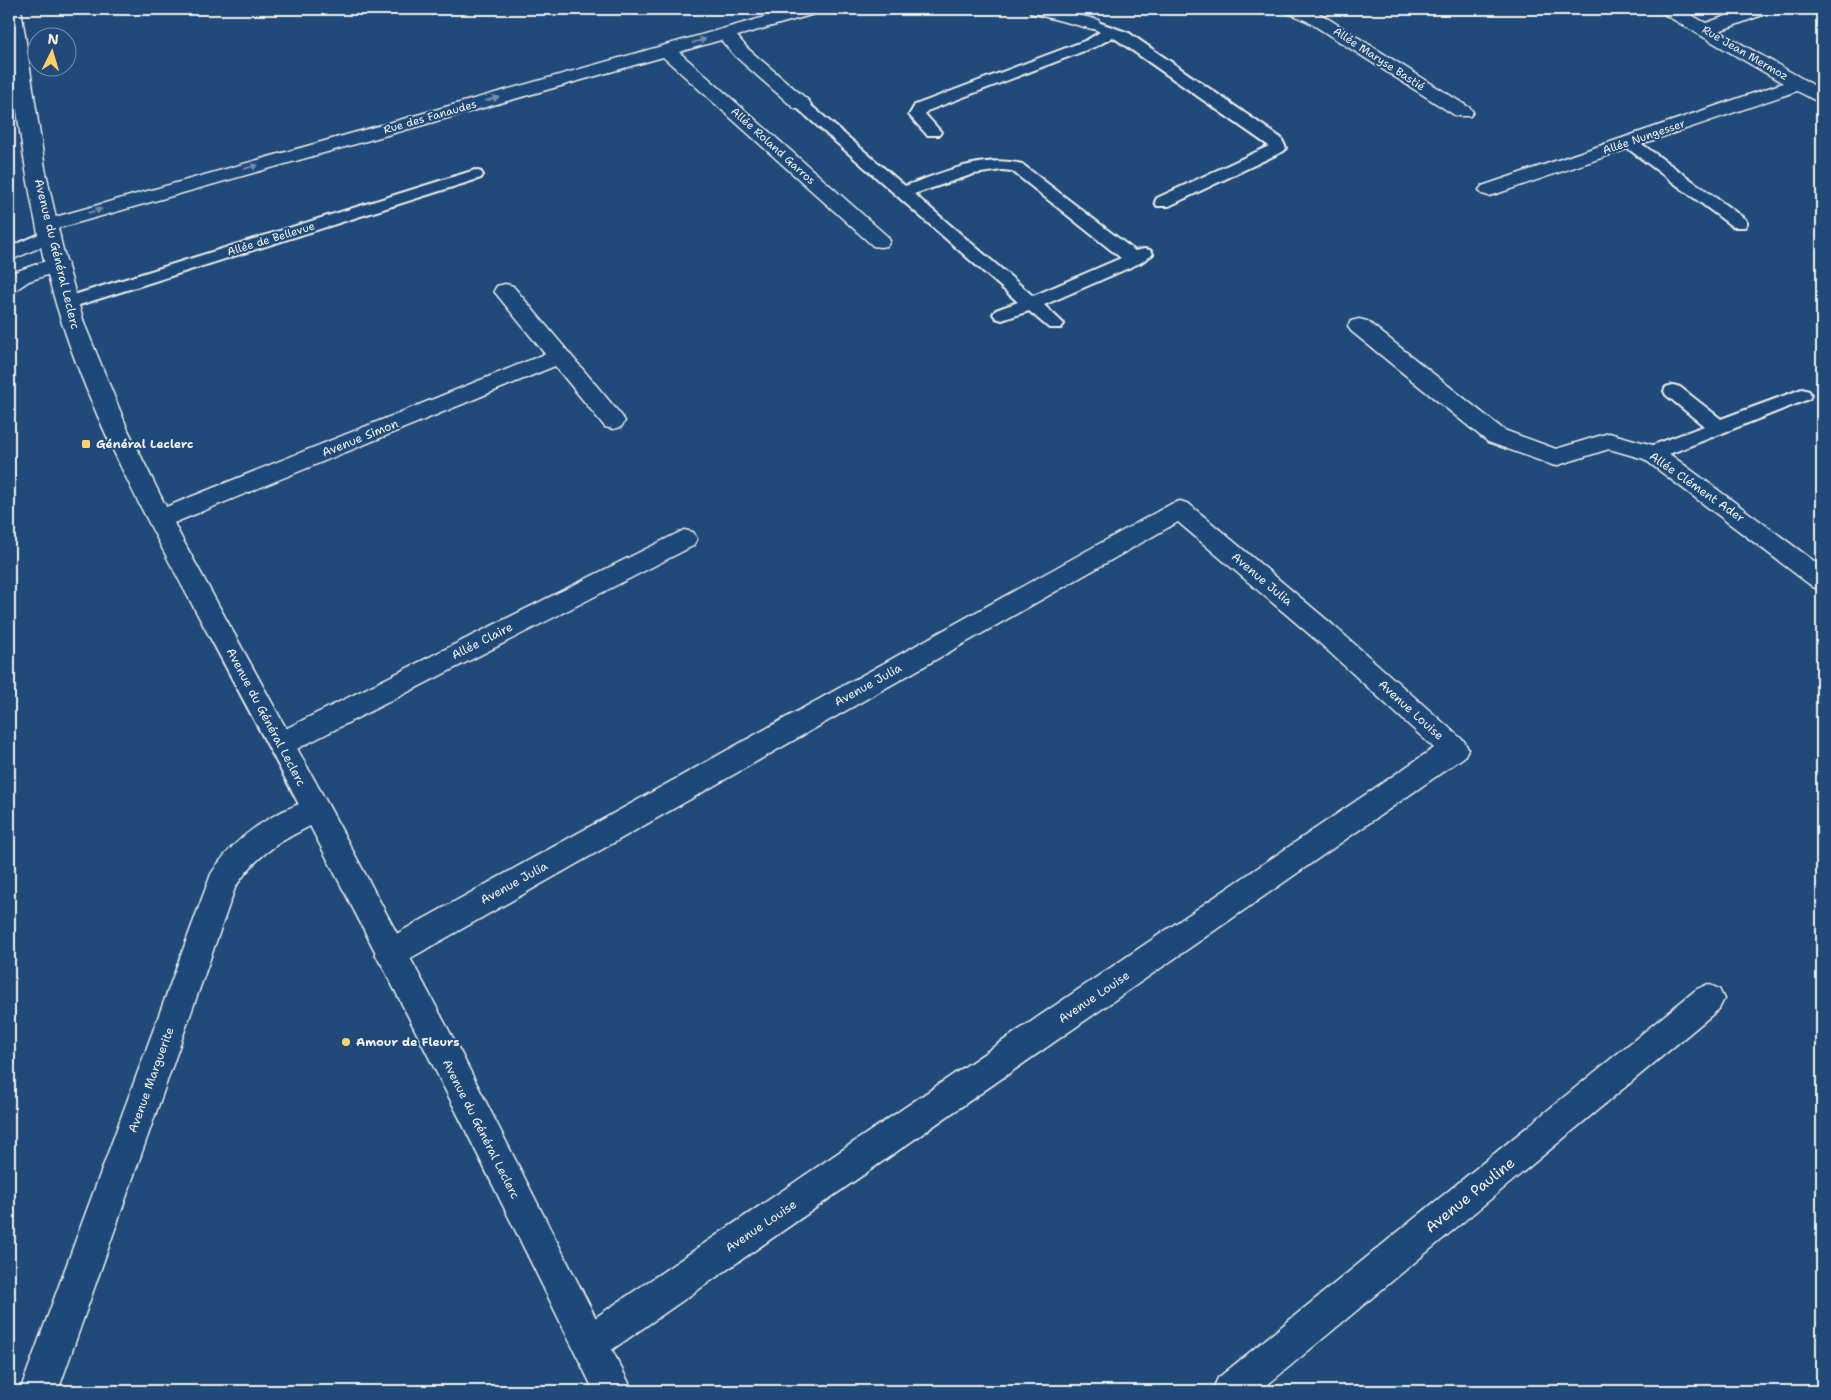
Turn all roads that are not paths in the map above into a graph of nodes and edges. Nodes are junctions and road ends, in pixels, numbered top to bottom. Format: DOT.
graph roads {
  1 [pos="12,9"];
  2 [pos="812,9"];
  3 [pos="1037,9"];
  4 [pos="1294,9"];
  5 [pos="1668,9"];
  6 [pos="1762,9"];
  7 [pos="1092,24"];
  8 [pos="1704,30"];
  9 [pos="1112,31"];
  10 [pos="725,34"];
  11 [pos="666,50"];
  12 [pos="1799,84"];
  13 [pos="1822,98"];
  14 [pos="802,105"];
  15 [pos="1462,112"];
  16 [pos="933,132"];
  17 [pos="1629,142"];
  18 [pos="475,175"];
  19 [pos="1489,190"];
  20 [pos="904,192"];
  21 [pos="1163,202"];
  22 [pos="1739,223"];
  23 [pos="49,230"];
  24 [pos="880,241"];
  25 [pos="9,255"];
  26 [pos="58,264"];
  27 [pos="9,284"];
  28 [pos="505,290"];
  29 [pos="67,303"];
  30 [pos="1032,303"];
  31 [pos="1002,314"];
  32 [pos="1055,324"];
  33 [pos="1359,326"];
  34 [pos="560,356"];
  35 [pos="1673,391"];
  36 [pos="1802,395"];
  37 [pos="613,421"];
  38 [pos="1718,427"];
  39 [pos="1652,453"];
  40 [pos="160,520"];
  41 [pos="684,539"];
  42 [pos="1822,580"];
  43 [pos="1324,632"];
  44 [pos="281,744"];
  45 [pos="315,810"];
  46 [pos="391,953"];
  47 [pos="1708,999"];
  48 [pos="590,1343"];
  49 [pos="39,1391"];
  50 [pos="614,1391"];
  51 [pos="1231,1391"];
  1 -- 23 [label="street, Avenue du Général Leclerc"];
  2 -- 10 [label="street, Rue des Fanaudes"];
  3 -- 7 [label="street"];
  4 -- 15 [label="street, Allée Maryse Bastié"];
  5 -- 8 [label="street, Rue Jean Mermoz"];
  6 -- 8 [label="street"];
  7 -- 9 [label="lane"];
  8 -- 12 [label="street, Rue Jean Mermoz"];
  9 -- 16 [label="lane"];
  9 -- 21 [label="lane"];
  11 -- 10 [label="street, Rue des Fanaudes, one-way"];
  10 -- 14 [label="street"];
  23 -- 11 [label="street, Rue des Fanaudes, one-way"];
  11 -- 24 [label="street, Allée Roland Garros"];
  12 -- 13 [label="street, Rue Jean Mermoz"];
  12 -- 17 [label="street, Allée Nungesser"];
  14 -- 20 [label="lane"];
  17 -- 19 [label="street, Allée Nungesser"];
  17 -- 22 [label="lane"];
  18 -- 29 [label="lane, Allée de Bellevue"];
  20 -- 30 [label="lane"];
  20 -- 30 [label="lane"];
  23 -- 25 [label="street, Rue des Fanaudes"];
  23 -- 26 [label="street, Avenue du Général Leclerc"];
  26 -- 27 [label="street"];
  26 -- 29 [label="street, Avenue du Général Leclerc"];
  28 -- 34 [label="street"];
  29 -- 40 [label="street, Avenue du Général Leclerc"];
  30 -- 31 [label="lane"];
  30 -- 32 [label="lane"];
  33 -- 39 [label="street, Allée Clément Ader"];
  34 -- 37 [label="street"];
  34 -- 40 [label="street, Avenue Simon"];
  35 -- 38 [label="lane"];
  36 -- 38 [label="lane"];
  38 -- 39 [label="lane"];
  39 -- 42 [label="street, Allée Clément Ader"];
  40 -- 44 [label="street, Avenue du Général Leclerc"];
  41 -- 44 [label="street, Allée Claire"];
  43 -- 46 [label="street, Avenue Julia"];
  43 -- 48 [label="street, Avenue Louise"];
  44 -- 45 [label="street, Avenue du Général Leclerc"];
  45 -- 46 [label="street, Avenue du Général Leclerc"];
  45 -- 49 [label="street, Avenue Marguerite"];
  46 -- 48 [label="street, Avenue du Général Leclerc"];
  47 -- 51 [label="street, Avenue Pauline"];
  48 -- 50 [label="street, Avenue du Général Leclerc"];
}
